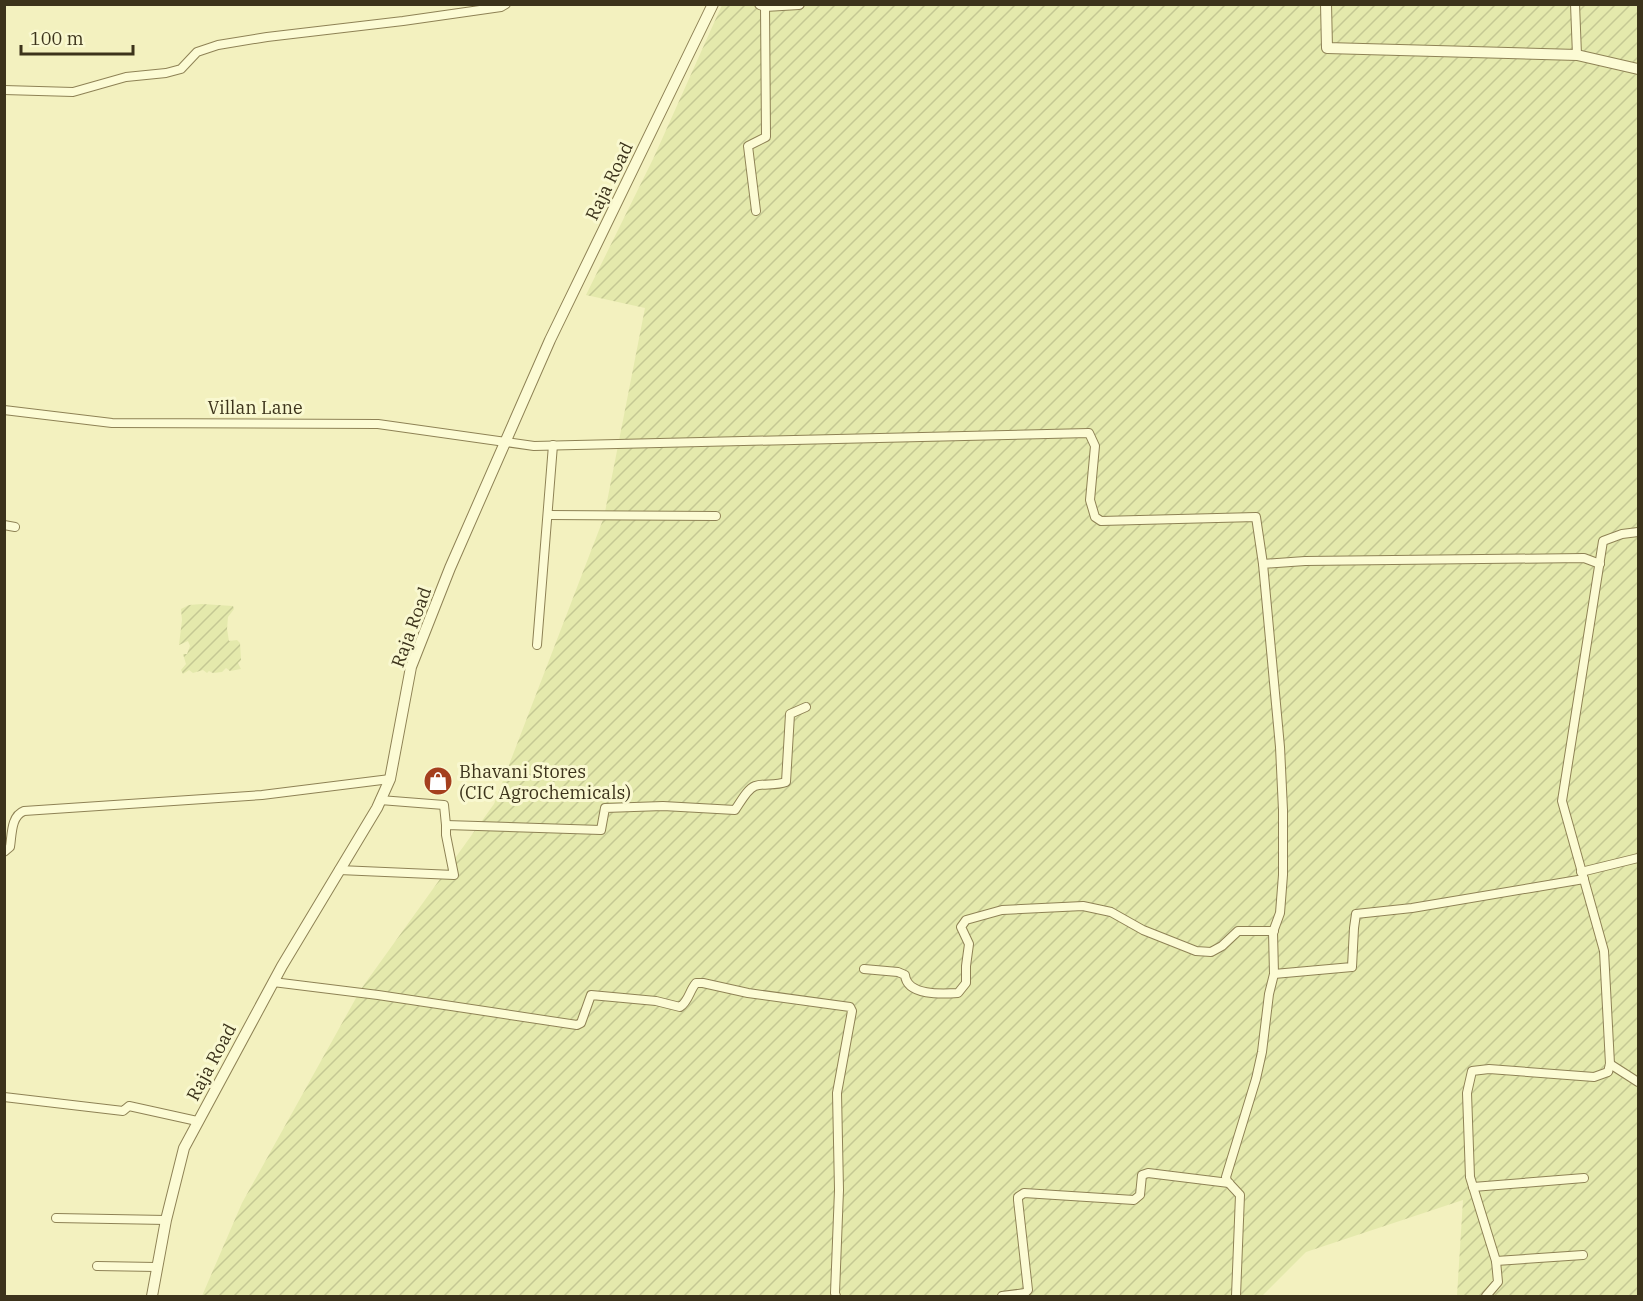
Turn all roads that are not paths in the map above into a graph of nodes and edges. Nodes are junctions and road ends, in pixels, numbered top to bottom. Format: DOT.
graph roads {
  1 [pos="506,4"];
  2 [pos="713,4"];
  3 [pos="799,4"];
  4 [pos="1326,4"];
  5 [pos="1575,4"];
  6 [pos="763,5"];
  7 [pos="1577,55"];
  8 [pos="1638,69"];
  9 [pos="4,90"];
  10 [pos="756,211"];
  11 [pos="4,410"];
  12 [pos="505,443"];
  13 [pos="553,445"];
  14 [pos="548,514"];
  15 [pos="716,516"];
  16 [pos="4,525"];
  17 [pos="15,526"];
  18 [pos="1638,532"];
  19 [pos="1263,564"];
  20 [pos="1600,564"];
  21 [pos="537,645"];
  22 [pos="806,707"];
  23 [pos="390,779"];
  24 [pos="380,800"];
  25 [pos="446,825"];
  26 [pos="4,852"];
  27 [pos="1638,858"];
  28 [pos="339,870"];
  29 [pos="1582,875"];
  30 [pos="1274,931"];
  31 [pos="864,969"];
  32 [pos="1274,974"];
  33 [pos="273,982"];
  34 [pos="1610,1064"];
  35 [pos="1638,1082"];
  36 [pos="4,1097"];
  37 [pos="197,1121"];
  38 [pos="1584,1178"];
  39 [pos="1229,1184"];
  40 [pos="1473,1187"];
  41 [pos="56,1218"];
  42 [pos="166,1220"];
  43 [pos="1583,1255"];
  44 [pos="1496,1261"];
  45 [pos="97,1266"];
  46 [pos="156,1267"];
  47 [pos="152,1296"];
  48 [pos="836,1296"];
  49 [pos="1002,1296"];
  50 [pos="1236,1296"];
  51 [pos="1486,1296"];
  1 -- 9 [label="street"];
  2 -- 12 [label="street, Raja Road"];
  3 -- 6 [label="street"];
  4 -- 7 [label="street"];
  5 -- 7 [label="street"];
  6 -- 10 [label="street"];
  7 -- 8 [label="street"];
  11 -- 12 [label="street, Villan Lane"];
  12 -- 13 [label="street, Villan Lane"];
  12 -- 23 [label="street, Raja Road"];
  13 -- 14 [label="street"];
  13 -- 19 [label="street, Villan Lane"];
  14 -- 15 [label="street"];
  14 -- 21 [label="street"];
  16 -- 17 [label="street"];
  18 -- 20 [label="street"];
  19 -- 20 [label="street"];
  19 -- 30 [label="street"];
  20 -- 29 [label="street"];
  22 -- 25 [label="street"];
  23 -- 24 [label="street, Raja Road"];
  23 -- 26 [label="street"];
  24 -- 25 [label="street"];
  24 -- 28 [label="street, Raja Road"];
  25 -- 28 [label="street"];
  27 -- 29 [label="street"];
  28 -- 33 [label="street, Raja Road"];
  29 -- 32 [label="street"];
  29 -- 34 [label="street"];
  30 -- 31 [label="street"];
  30 -- 32 [label="street"];
  32 -- 39 [label="street"];
  33 -- 37 [label="street, Raja Road"];
  33 -- 48 [label="street"];
  34 -- 35 [label="street"];
  34 -- 40 [label="street"];
  36 -- 37 [label="street"];
  37 -- 42 [label="street, Raja Road"];
  38 -- 40 [label="street"];
  39 -- 49 [label="street"];
  39 -- 50 [label="street"];
  40 -- 44 [label="street"];
  41 -- 42 [label="street"];
  42 -- 46 [label="street, Raja Road"];
  43 -- 44 [label="street"];
  44 -- 51 [label="street"];
  45 -- 46 [label="street"];
  46 -- 47 [label="street, Raja Road"];
}
